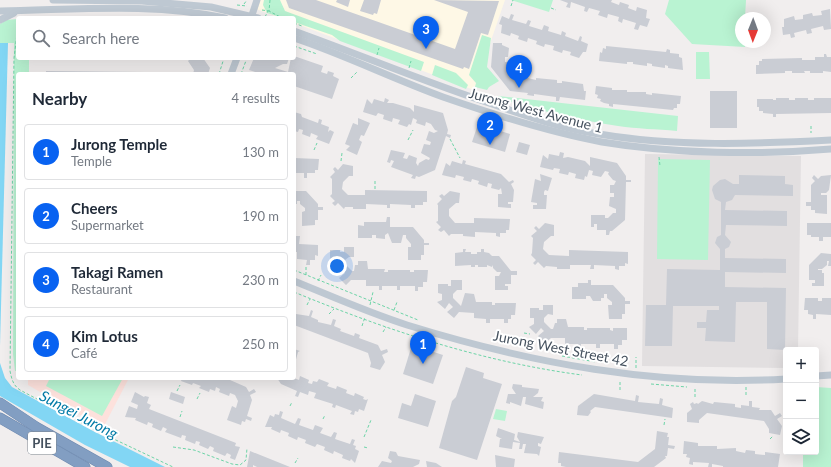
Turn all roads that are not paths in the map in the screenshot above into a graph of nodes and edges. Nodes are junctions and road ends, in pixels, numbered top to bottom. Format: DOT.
graph roads {
  1 [pos="53,0"];
  2 [pos="257,0"];
  3 [pos="17,11"];
  4 [pos="0,12"];
  5 [pos="215,16"];
  6 [pos="250,16"];
  7 [pos="254,16"];
  8 [pos="0,20"];
  9 [pos="296,32"];
  10 [pos="296,39"];
  11 [pos="236,60"];
  12 [pos="232,72"];
  13 [pos="831,140"];
  14 [pos="831,150"];
  15 [pos="296,282"];
  16 [pos="831,375"];
  17 [pos="819,376"];
  18 [pos="783,379"];
  19 [pos="0,403"];
  20 [pos="0,418"];
  21 [pos="85,467"];
  22 [pos="107,467"];
  1 -- 6 [label="street"];
  2 -- 7 [label="street"];
  3 -- 4 [label="street"];
  3 -- 5 [label="street"];
  3 -- 8 [label="street"];
  9 -- 13 [label="street, Jurong West Avenue 1"];
  10 -- 14 [label="street, Jurong West Avenue 1"];
  11 -- 12 [label="street"];
  15 -- 18 [label="street, Jurong West Street 42"];
  16 -- 17 [label="street"];
  19 -- 22 [label="highway"];
  20 -- 21 [label="highway, PIE"];
}
